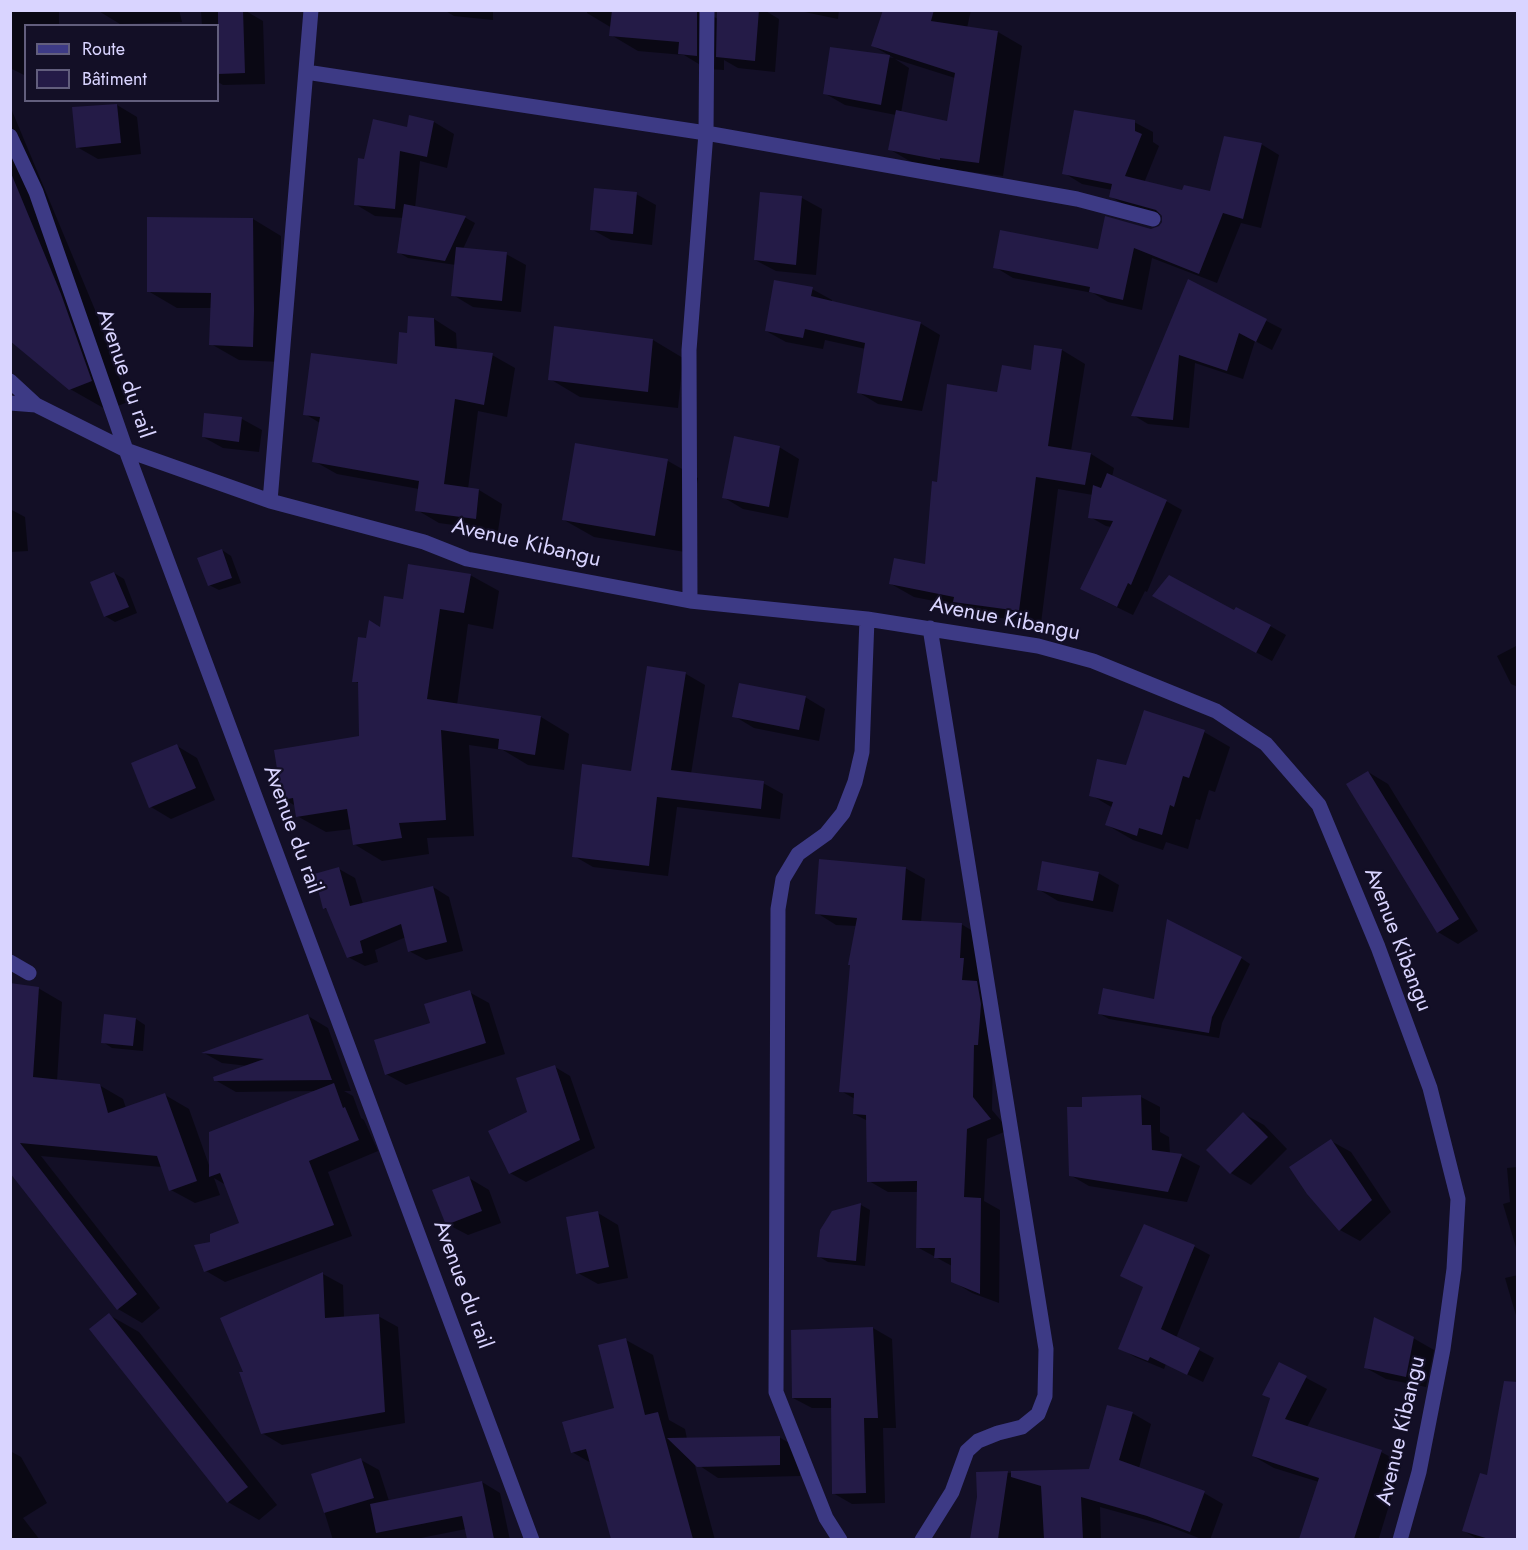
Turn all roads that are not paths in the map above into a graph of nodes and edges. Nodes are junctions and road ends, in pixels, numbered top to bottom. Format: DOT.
graph roads {
  1 [pos="311,10"];
  2 [pos="706,10"];
  3 [pos="306,72"];
  4 [pos="706,133"];
  5 [pos="10,136"];
  6 [pos="1154,219"];
  7 [pos="10,381"];
  8 [pos="10,403"];
  9 [pos="36,405"];
  10 [pos="126,450"];
  11 [pos="270,501"];
  12 [pos="690,601"];
  13 [pos="867,619"];
  14 [pos="930,628"];
  15 [pos="10,962"];
  16 [pos="29,973"];
  17 [pos="532,1539"];
  18 [pos="840,1539"];
  19 [pos="922,1539"];
  20 [pos="1400,1539"];
  1 -- 3 [label="street"];
  2 -- 4 [label="street"];
  3 -- 4 [label="street"];
  3 -- 11 [label="street"];
  4 -- 6 [label="street"];
  4 -- 12 [label="street"];
  5 -- 10 [label="street, Avenue du rail"];
  7 -- 9 [label="street"];
  8 -- 9 [label="street, Avenue Kibangu"];
  9 -- 10 [label="street, Avenue Kibangu"];
  10 -- 11 [label="street, Avenue Kibangu"];
  10 -- 17 [label="street, Avenue du rail"];
  11 -- 12 [label="street, Avenue Kibangu"];
  12 -- 13 [label="street, Avenue Kibangu"];
  13 -- 14 [label="street, Avenue Kibangu"];
  13 -- 18 [label="street"];
  14 -- 19 [label="street"];
  14 -- 20 [label="street, Avenue Kibangu"];
  15 -- 16 [label="street"];
}
